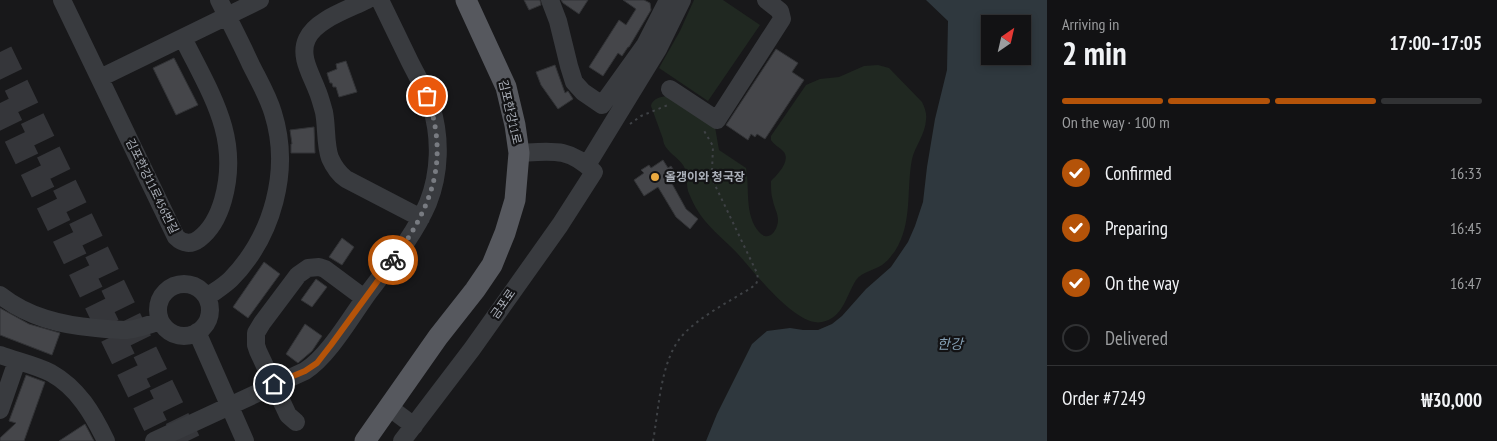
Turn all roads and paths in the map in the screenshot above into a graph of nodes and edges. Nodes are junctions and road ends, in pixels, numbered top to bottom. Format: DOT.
graph roads {
  1 [pos="219,0"];
  2 [pos="260,0"];
  3 [pos="367,0"];
  4 [pos="380,0"];
  5 [pos="466,0"];
  6 [pos="550,0"];
  7 [pos="766,0"];
  8 [pos="64,1"];
  9 [pos="670,1"];
  10 [pos="227,16"];
  11 [pos="183,38"];
  12 [pos="100,78"];
  13 [pos="671,97"];
  14 [pos="625,128"];
  15 [pos="703,128"];
  16 [pos="519,153"];
  17 [pos="587,165"];
  18 [pos="420,218"];
  19 [pos="0,295"];
  20 [pos="207,297"];
  21 [pos="364,298"];
  22 [pos="461,309"];
  23 [pos="160,320"];
  24 [pos="197,332"];
  25 [pos="0,355"];
  26 [pos="17,361"];
  27 [pos="274,384"];
  28 [pos="228,405"];
  29 [pos="0,410"];
  30 [pos="394,411"];
  31 [pos="296,422"];
  32 [pos="414,426"];
  33 [pos="106,441"];
  34 [pos="154,441"];
  35 [pos="245,441"];
  36 [pos="365,441"];
  37 [pos="373,441"];
  38 [pos="402,441"];
  39 [pos="653,441"];
  1 -- 10 [label="street"];
  2 -- 10 [label="street"];
  3 -- 18 [label="street"];
  4 -- 18 [label="street"];
  5 -- 16 [label="main road, 김포한강11로"];
  6 -- 9 [label="street"];
  7 -- 13 [label="street"];
  8 -- 12 [label="street"];
  9 -- 17 [label="street"];
  10 -- 11 [label="street"];
  10 -- 20 [label="street"];
  11 -- 12 [label="street"];
  11 -- 12 [label="street, 김포한강11로456번길"];
  13 -- 14 [label="path"];
  15 -- 39 [label="path"];
  16 -- 17 [label="street"];
  16 -- 22 [label="main road, 김포한강11로"];
  17 -- 32 [label="street, 금포로"];
  18 -- 21 [label="street"];
  19 -- 23 [label="street"];
  20 -- 23 [label="street"];
  20 -- 24 [label="street"];
  21 -- 27 [label="street"];
  21 -- 27 [label="street"];
  22 -- 30 [label="main road, 김포한강11로"];
  22 -- 36 [label="main road, 김포한강11로"];
  23 -- 24 [label="street"];
  24 -- 28 [label="street"];
  25 -- 26 [label="street"];
  26 -- 29 [label="street"];
  26 -- 33 [label="street"];
  27 -- 28 [label="street"];
  27 -- 31 [label="street"];
  28 -- 34 [label="street"];
  28 -- 35 [label="street"];
  30 -- 32 [label="street"];
  30 -- 37 [label="main road, 김포한강11로"];
  32 -- 38 [label="street, 금포로"];
}
